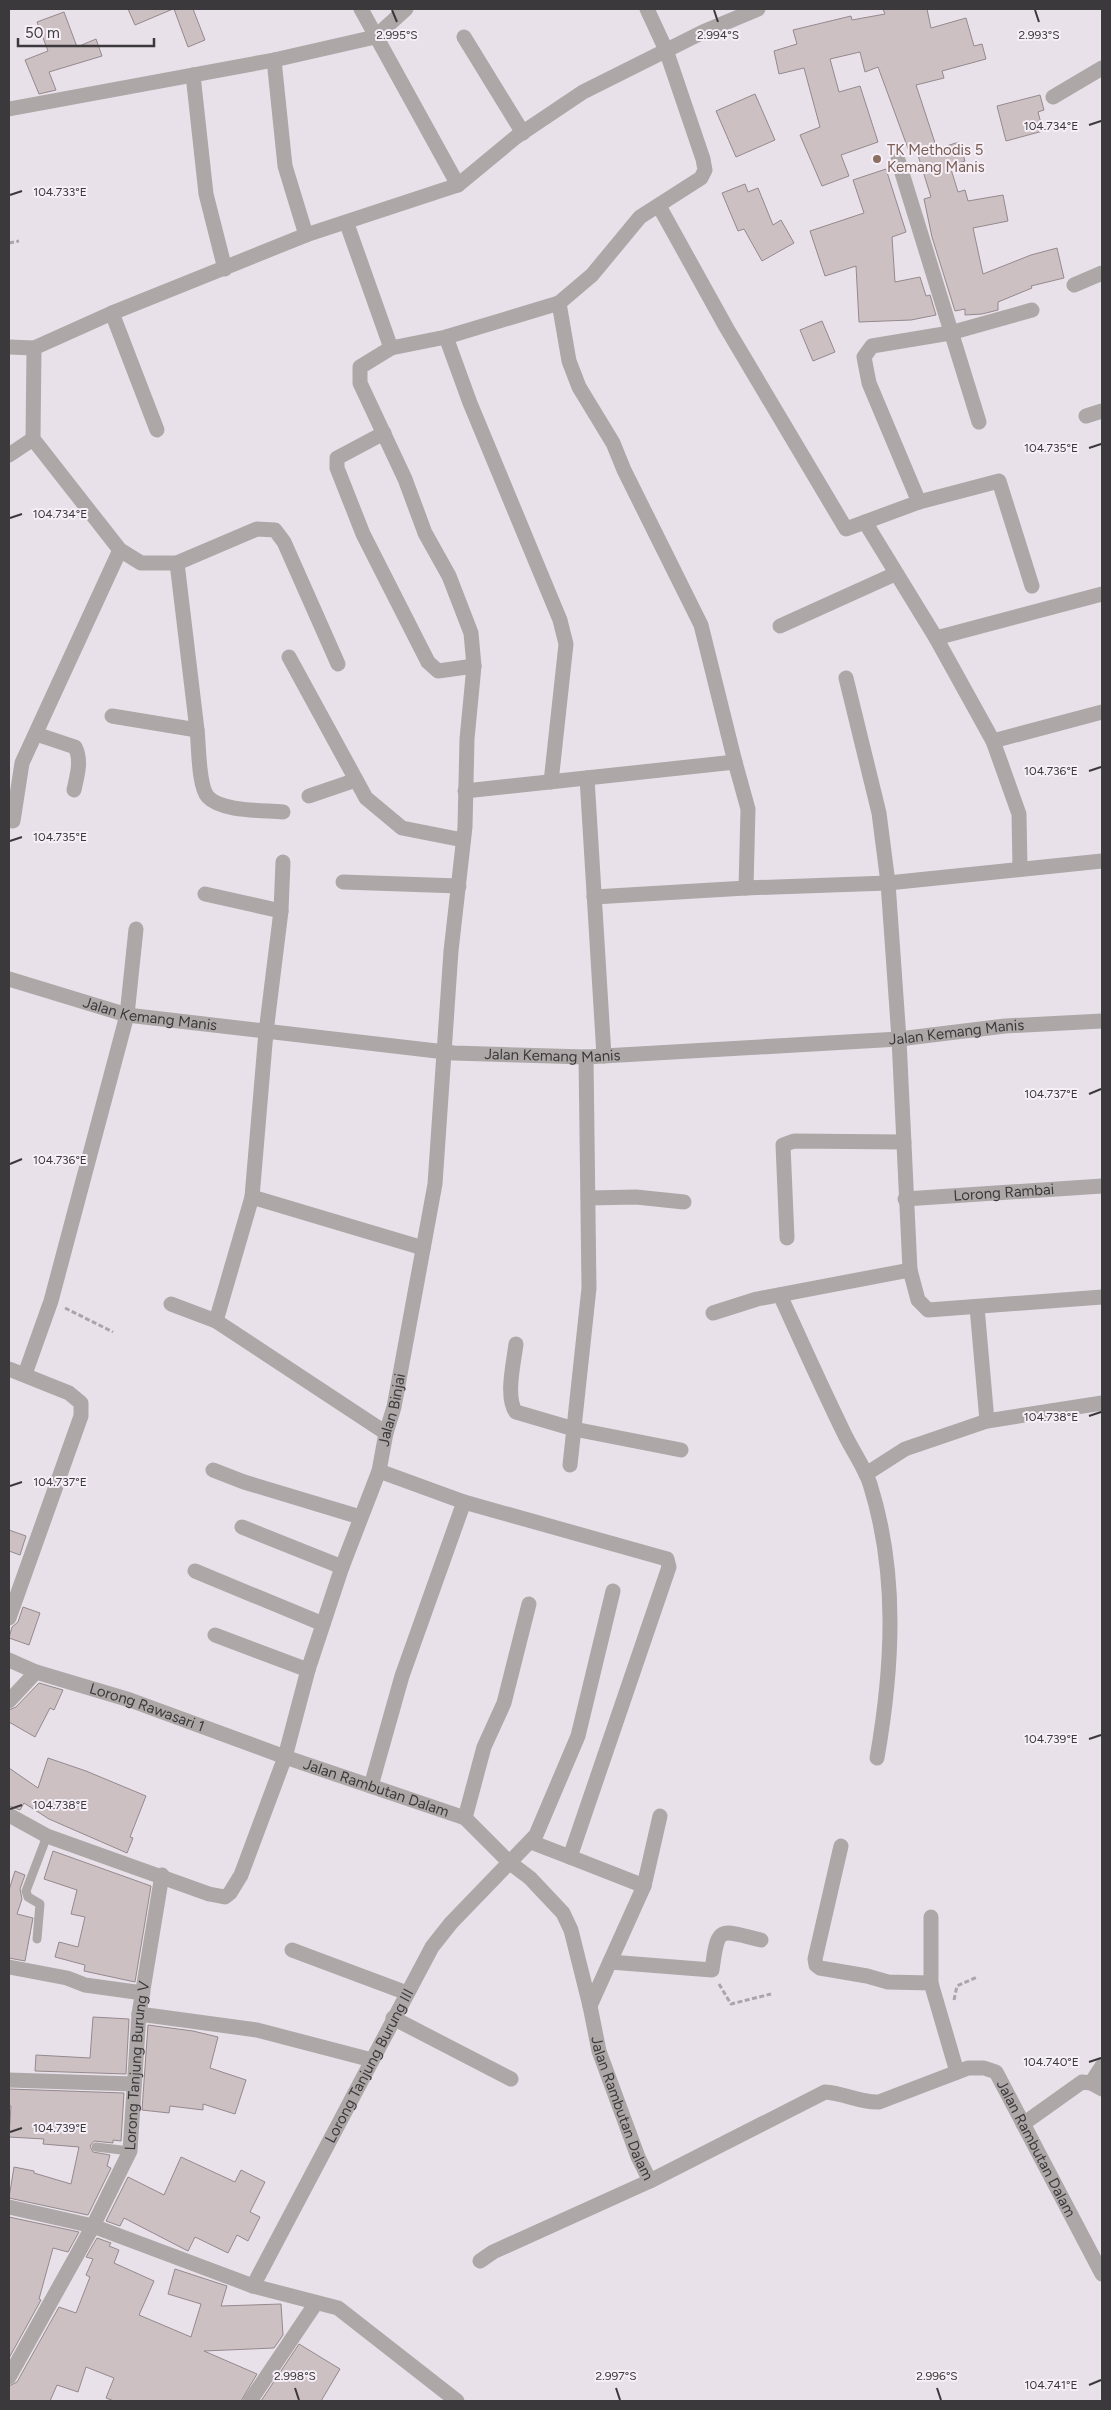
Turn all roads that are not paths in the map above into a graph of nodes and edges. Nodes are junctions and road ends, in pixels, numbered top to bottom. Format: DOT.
graph roads {
  1 [pos="361,9"];
  2 [pos="406,9"];
  3 [pos="647,9"];
  4 [pos="758,9"];
  5 [pos="464,36"];
  6 [pos="375,38"];
  7 [pos="666,50"];
  8 [pos="274,60"];
  9 [pos="1102,68"];
  10 [pos="193,75"];
  11 [pos="1053,97"];
  12 [pos="9,109"];
  13 [pos="523,133"];
  14 [pos="898,160"];
  15 [pos="458,185"];
  16 [pos="659,206"];
  17 [pos="347,224"];
  18 [pos="306,235"];
  19 [pos="225,269"];
  20 [pos="1102,274"];
  21 [pos="1074,285"];
  22 [pos="559,303"];
  23 [pos="1032,310"];
  24 [pos="112,313"];
  25 [pos="950,333"];
  26 [pos="446,337"];
  27 [pos="9,347"];
  28 [pos="34,348"];
  29 [pos="391,348"];
  30 [pos="1102,411"];
  31 [pos="1086,416"];
  32 [pos="979,422"];
  33 [pos="157,430"];
  34 [pos="384,433"];
  35 [pos="33,439"];
  36 [pos="9,455"];
  37 [pos="919,502"];
  38 [pos="865,522"];
  39 [pos="120,550"];
  40 [pos="177,563"];
  41 [pos="895,574"];
  42 [pos="1032,586"];
  43 [pos="1102,594"];
  44 [pos="780,626"];
  45 [pos="936,638"];
  46 [pos="289,656"];
  47 [pos="338,664"];
  48 [pos="474,666"];
  49 [pos="846,678"];
  50 [pos="1102,712"];
  51 [pos="112,716"];
  52 [pos="197,730"];
  53 [pos="36,734"];
  54 [pos="993,742"];
  55 [pos="735,762"];
  56 [pos="587,778"];
  57 [pos="356,780"];
  58 [pos="550,782"];
  59 [pos="74,790"];
  60 [pos="465,791"];
  61 [pos="309,796"];
  62 [pos="283,812"];
  63 [pos="13,821"];
  64 [pos="463,840"];
  65 [pos="1102,861"];
  66 [pos="283,862"];
  67 [pos="1020,868"];
  68 [pos="343,882"];
  69 [pos="888,884"];
  70 [pos="459,886"];
  71 [pos="746,888"];
  72 [pos="205,894"];
  73 [pos="594,898"];
  74 [pos="281,911"];
  75 [pos="136,929"];
  76 [pos="9,979"];
  77 [pos="127,1015"];
  78 [pos="1102,1021"];
  79 [pos="266,1032"];
  80 [pos="899,1039"];
  81 [pos="445,1052"];
  82 [pos="604,1056"];
  83 [pos="586,1057"];
  84 [pos="904,1142"];
  85 [pos="1102,1186"];
  86 [pos="252,1197"];
  87 [pos="588,1198"];
  88 [pos="905,1198"];
  89 [pos="684,1202"];
  90 [pos="787,1238"];
  91 [pos="423,1248"];
  92 [pos="910,1270"];
  93 [pos="780,1295"];
  94 [pos="1102,1297"];
  95 [pos="171,1304"];
  96 [pos="977,1307"];
  97 [pos="713,1313"];
  98 [pos="216,1321"];
  99 [pos="516,1344"];
  100 [pos="9,1369"];
  101 [pos="26,1374"];
  102 [pos="1102,1403"];
  103 [pos="986,1421"];
  104 [pos="574,1428"];
  105 [pos="386,1433"];
  106 [pos="681,1450"];
  107 [pos="570,1465"];
  108 [pos="213,1470"];
  109 [pos="378,1471"];
  110 [pos="866,1474"];
  111 [pos="464,1502"];
  112 [pos="360,1517"];
  113 [pos="242,1527"];
  114 [pos="342,1567"];
  115 [pos="195,1571"];
  116 [pos="613,1591"];
  117 [pos="529,1604"];
  118 [pos="9,1618"];
  119 [pos="323,1624"];
  120 [pos="215,1635"];
  121 [pos="9,1660"];
  122 [pos="308,1670"];
  123 [pos="36,1672"];
  124 [pos="9,1701"];
  125 [pos="285,1757"];
  126 [pos="877,1758"];
  127 [pos="371,1786"];
  128 [pos="9,1815"];
  129 [pos="660,1816"];
  130 [pos="465,1818"];
  131 [pos="47,1836"];
  132 [pos="531,1842"];
  133 [pos="841,1846"];
  134 [pos="570,1857"];
  135 [pos="509,1862"];
  136 [pos="162,1875"];
  137 [pos="644,1886"];
  138 [pos="931,1918"];
  139 [pos="37,1939"];
  140 [pos="761,1940"];
  141 [pos="292,1950"];
  142 [pos="610,1962"];
  143 [pos="9,1966"];
  144 [pos="931,1983"];
  145 [pos="143,1993"];
  146 [pos="407,1993"];
  147 [pos="590,2006"];
  148 [pos="139,2014"];
  149 [pos="393,2018"];
  150 [pos="372,2060"];
  151 [pos="1102,2066"];
  152 [pos="957,2072"];
  153 [pos="511,2079"];
  154 [pos="9,2080"];
  155 [pos="134,2084"];
  156 [pos="1097,2086"];
  157 [pos="1023,2124"];
  158 [pos="96,2147"];
  159 [pos="130,2151"];
  160 [pos="650,2181"];
  161 [pos="9,2207"];
  162 [pos="93,2226"];
  163 [pos="480,2261"];
  164 [pos="1102,2274"];
  165 [pos="253,2286"];
  166 [pos="316,2302"];
  167 [pos="9,2377"];
  168 [pos="250,2401"];
  169 [pos="457,2401"];
  1 -- 6 [label="street"];
  2 -- 6 [label="street"];
  3 -- 7 [label="street"];
  4 -- 7 [label="street"];
  5 -- 13 [label="street"];
  6 -- 8 [label="street"];
  6 -- 15 [label="street"];
  7 -- 13 [label="street"];
  7 -- 16 [label="street"];
  8 -- 10 [label="street"];
  8 -- 18 [label="street"];
  9 -- 11 [label="street"];
  10 -- 12 [label="street"];
  10 -- 19 [label="street"];
  13 -- 15 [label="street"];
  14 -- 25 [label="street"];
  15 -- 17 [label="street"];
  16 -- 22 [label="street"];
  16 -- 38 [label="street"];
  17 -- 18 [label="street"];
  17 -- 29 [label="street"];
  18 -- 19 [label="street"];
  19 -- 24 [label="street"];
  20 -- 21 [label="street"];
  22 -- 26 [label="street"];
  22 -- 55 [label="street"];
  23 -- 25 [label="street"];
  24 -- 28 [label="street"];
  24 -- 33 [label="street"];
  25 -- 32 [label="street"];
  25 -- 37 [label="street"];
  26 -- 29 [label="street"];
  26 -- 58 [label="street"];
  27 -- 28 [label="street"];
  28 -- 35 [label="street"];
  29 -- 34 [label="street, Jalan Binjai"];
  30 -- 31 [label="street"];
  34 -- 48 [label="street, Jalan Binjai"];
  34 -- 48 [label="street"];
  35 -- 36 [label="street"];
  35 -- 39 [label="street"];
  37 -- 38 [label="street"];
  37 -- 42 [label="street"];
  38 -- 41 [label="street"];
  39 -- 40 [label="street"];
  39 -- 53 [label="street"];
  40 -- 47 [label="street"];
  40 -- 52 [label="street"];
  41 -- 44 [label="street"];
  41 -- 45 [label="street"];
  43 -- 45 [label="street"];
  45 -- 54 [label="street"];
  46 -- 57 [label="street"];
  48 -- 60 [label="street, Jalan Binjai"];
  49 -- 69 [label="street"];
  50 -- 54 [label="street"];
  51 -- 52 [label="street"];
  52 -- 62 [label="street"];
  53 -- 59 [label="street"];
  53 -- 63 [label="street"];
  54 -- 67 [label="street"];
  55 -- 56 [label="street"];
  55 -- 71 [label="street"];
  56 -- 58 [label="street"];
  56 -- 73 [label="street"];
  57 -- 61 [label="street"];
  57 -- 64 [label="street"];
  58 -- 60 [label="street"];
  60 -- 64 [label="street, Jalan Binjai"];
  64 -- 70 [label="street, Jalan Binjai"];
  65 -- 67 [label="street"];
  66 -- 74 [label="street"];
  67 -- 69 [label="street"];
  68 -- 70 [label="street"];
  69 -- 71 [label="street"];
  69 -- 80 [label="street"];
  70 -- 81 [label="street, Jalan Binjai"];
  71 -- 73 [label="street"];
  72 -- 74 [label="street"];
  73 -- 82 [label="street"];
  74 -- 79 [label="street"];
  75 -- 77 [label="street"];
  76 -- 77 [label="street, Jalan Kemang Manis"];
  77 -- 79 [label="street, Jalan Kemang Manis"];
  77 -- 101 [label="street"];
  78 -- 80 [label="street, Jalan Kemang Manis"];
  79 -- 81 [label="street, Jalan Kemang Manis"];
  79 -- 86 [label="street"];
  80 -- 82 [label="street, Jalan Kemang Manis"];
  80 -- 84 [label="street"];
  81 -- 83 [label="street, Jalan Kemang Manis"];
  81 -- 91 [label="street, Jalan Binjai"];
  82 -- 83 [label="street, Jalan Kemang Manis"];
  83 -- 87 [label="street"];
  84 -- 88 [label="street"];
  84 -- 90 [label="street"];
  85 -- 88 [label="street, Lorong Rambai"];
  86 -- 91 [label="street"];
  86 -- 98 [label="street"];
  87 -- 89 [label="street"];
  87 -- 104 [label="street"];
  88 -- 92 [label="street"];
  91 -- 105 [label="street, Jalan Binjai"];
  92 -- 93 [label="street"];
  92 -- 96 [label="street"];
  93 -- 97 [label="street"];
  93 -- 110 [label="street"];
  94 -- 96 [label="street"];
  95 -- 98 [label="street"];
  96 -- 103 [label="street"];
  98 -- 105 [label="street"];
  99 -- 104 [label="street"];
  100 -- 101 [label="street"];
  101 -- 118 [label="street"];
  102 -- 103 [label="street"];
  103 -- 110 [label="street"];
  104 -- 106 [label="street"];
  104 -- 107 [label="street"];
  105 -- 109 [label="street, Jalan Binjai"];
  108 -- 112 [label="street"];
  109 -- 111 [label="street"];
  109 -- 112 [label="street, Jalan Binjai"];
  110 -- 126 [label="street"];
  111 -- 127 [label="street"];
  111 -- 134 [label="street"];
  112 -- 114 [label="street, Jalan Binjai"];
  113 -- 114 [label="street"];
  114 -- 119 [label="street, Jalan Binjai"];
  115 -- 119 [label="street"];
  116 -- 132 [label="street, Lorong Tanjung Burung III"];
  117 -- 130 [label="street"];
  119 -- 122 [label="street, Jalan Binjai"];
  120 -- 122 [label="street"];
  121 -- 123 [label="street, Lorong Rawasari 1"];
  122 -- 125 [label="street, Jalan Binjai"];
  123 -- 124 [label="street"];
  123 -- 125 [label="street, Lorong Rawasari 1"];
  125 -- 127 [label="street, Jalan Rambutan Dalam"];
  125 -- 136 [label="street, Jalan Binjai"];
  127 -- 130 [label="street, Jalan Rambutan Dalam"];
  128 -- 131 [label="street, Jalan Binjai"];
  129 -- 137 [label="street"];
  130 -- 135 [label="street, Jalan Rambutan Dalam"];
  131 -- 136 [label="street, Jalan Binjai"];
  131 -- 139 [label="lane"];
  132 -- 134 [label="street"];
  132 -- 135 [label="street, Lorong Tanjung Burung III"];
  133 -- 144 [label="street"];
  134 -- 137 [label="street"];
  135 -- 146 [label="street, Lorong Tanjung Burung III"];
  135 -- 147 [label="street, Jalan Rambutan Dalam"];
  136 -- 145 [label="street, Lorong Tanjung Burung V"];
  137 -- 142 [label="street"];
  138 -- 144 [label="street"];
  140 -- 142 [label="street"];
  141 -- 146 [label="street"];
  142 -- 147 [label="street"];
  143 -- 145 [label="street"];
  144 -- 152 [label="street"];
  145 -- 148 [label="street, Lorong Tanjung Burung V"];
  146 -- 149 [label="street, Lorong Tanjung Burung III"];
  147 -- 160 [label="street, Jalan Rambutan Dalam"];
  148 -- 150 [label="street"];
  148 -- 155 [label="street, Lorong Tanjung Burung V"];
  149 -- 150 [label="street, Lorong Tanjung Burung III"];
  149 -- 153 [label="street"];
  150 -- 165 [label="street, Lorong Tanjung Burung III"];
  151 -- 156 [label="street"];
  152 -- 157 [label="street, Jalan Rambutan Dalam"];
  152 -- 160 [label="street, Jalan Rambutan Dalam"];
  154 -- 155 [label="street"];
  155 -- 159 [label="street, Lorong Tanjung Burung V"];
  156 -- 157 [label="street"];
  157 -- 164 [label="street, Jalan Rambutan Dalam"];
  158 -- 159 [label="lane"];
  159 -- 162 [label="street, Lorong Tanjung Burung V"];
  160 -- 163 [label="street"];
  161 -- 162 [label="street"];
  162 -- 165 [label="street"];
  162 -- 167 [label="street, Lorong Tanjung Burung V"];
  165 -- 166 [label="street"];
  166 -- 168 [label="street"];
  166 -- 169 [label="street"];
}
